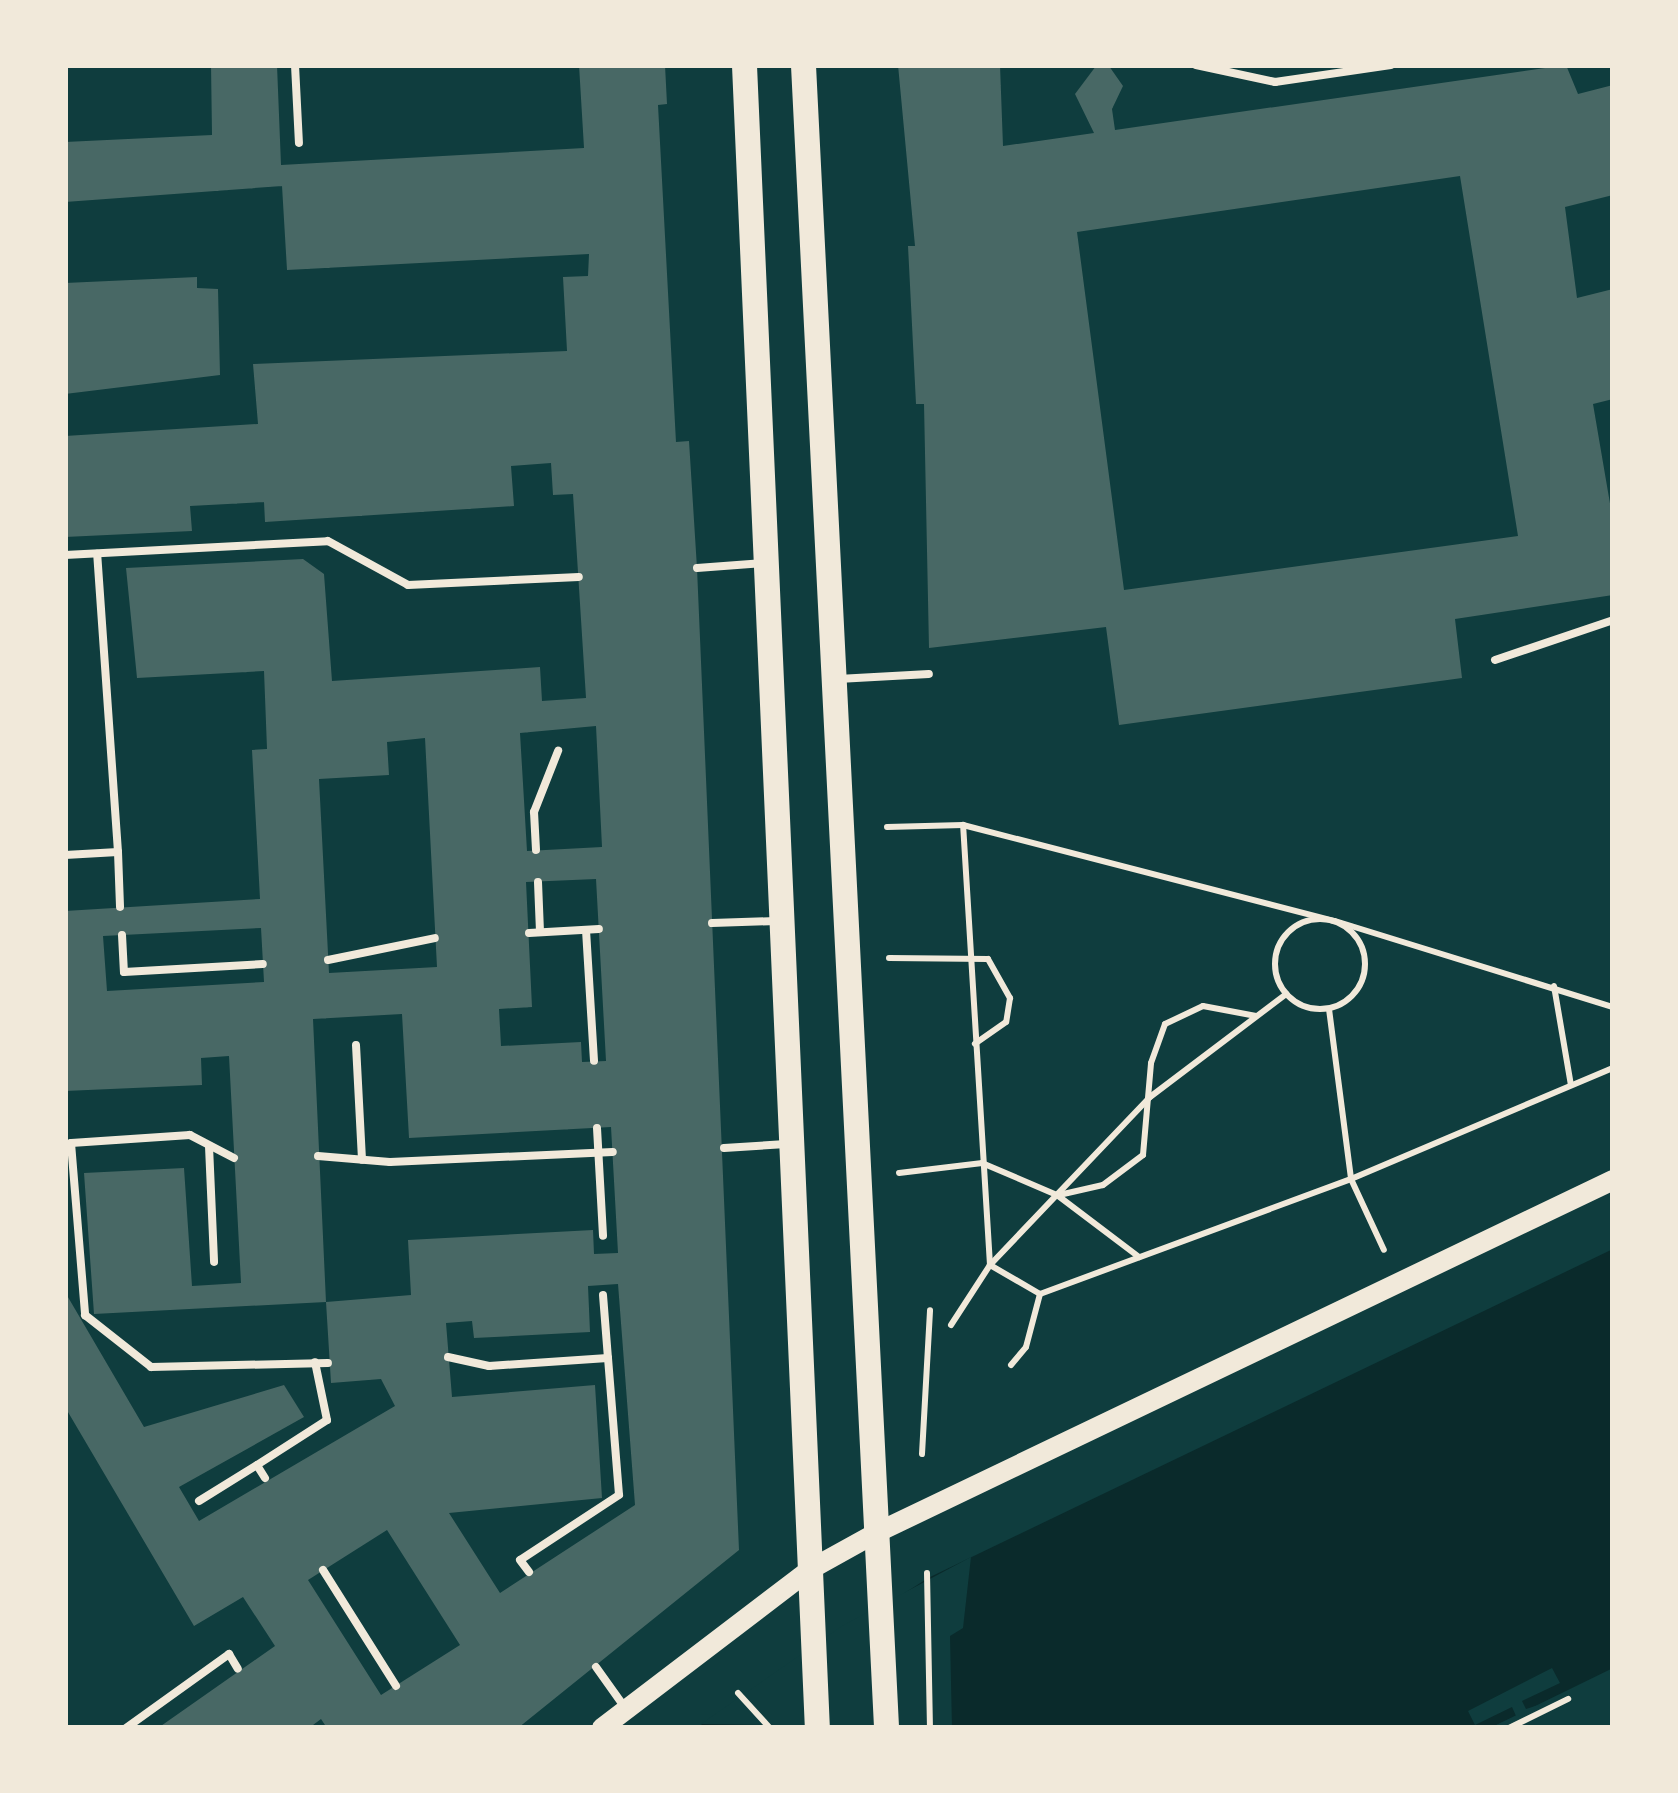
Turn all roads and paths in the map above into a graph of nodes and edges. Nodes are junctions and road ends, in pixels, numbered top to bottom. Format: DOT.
graph roads {
  1 [pos="295,65"];
  2 [pos="744,65"];
  3 [pos="803,65"];
  4 [pos="1196,65"];
  5 [pos="1391,65"];
  6 [pos="1354,68"];
  7 [pos="299,143"];
  8 [pos="97,554"];
  9 [pos="65,556"];
  10 [pos="768,563"];
  11 [pos="698,568"];
  12 [pos="579,577"];
  13 [pos="1613,620"];
  14 [pos="1495,660"];
  15 [pos="929,674"];
  16 [pos="833,680"];
  17 [pos="558,751"];
  18 [pos="963,825"];
  19 [pos="887,827"];
  20 [pos="536,850"];
  21 [pos="118,852"];
  22 [pos="65,855"];
  23 [pos="538,882"];
  24 [pos="120,907"];
  25 [pos="785,920"];
  26 [pos="1334,921"];
  27 [pos="712,923"];
  28 [pos="599,929"];
  29 [pos="586,930"];
  30 [pos="540,932"];
  31 [pos="529,933"];
  32 [pos="122,936"];
  33 [pos="435,938"];
  34 [pos="970,954"];
  35 [pos="888,958"];
  36 [pos="328,960"];
  37 [pos="263,964"];
  38 [pos="1554,985"];
  39 [pos="1286,994"];
  40 [pos="1613,1006"];
  41 [pos="1328,1009"];
  42 [pos="1257,1016"];
  43 [pos="975,1044"];
  44 [pos="356,1046"];
  45 [pos="594,1061"];
  46 [pos="1613,1068"];
  47 [pos="1571,1085"];
  48 [pos="1150,1097"];
  49 [pos="597,1128"];
  50 [pos="796,1144"];
  51 [pos="209,1146"];
  52 [pos="724,1148"];
  53 [pos="613,1152"];
  54 [pos="598,1153"];
  55 [pos="318,1156"];
  56 [pos="234,1158"];
  57 [pos="362,1160"];
  58 [pos="982,1163"];
  59 [pos="898,1173"];
  60 [pos="1351,1179"];
  61 [pos="1613,1180"];
  62 [pos="1057,1195"];
  63 [pos="603,1236"];
  64 [pos="1384,1250"];
  65 [pos="1139,1257"];
  66 [pos="214,1262"];
  67 [pos="990,1265"];
  68 [pos="1040,1294"];
  69 [pos="604,1295"];
  70 [pos="930,1310"];
  71 [pos="951,1325"];
  72 [pos="448,1358"];
  73 [pos="608,1358"];
  74 [pos="315,1362"];
  75 [pos="328,1363"];
  76 [pos="1011,1365"];
  77 [pos="922,1454"];
  78 [pos="257,1464"];
  79 [pos="265,1478"];
  80 [pos="198,1501"];
  81 [pos="876,1533"];
  82 [pos="811,1569"];
  83 [pos="323,1570"];
  84 [pos="529,1572"];
  85 [pos="927,1573"];
  86 [pos="596,1667"];
  87 [pos="238,1669"];
  88 [pos="396,1686"];
  89 [pos="738,1694"];
  90 [pos="1568,1699"];
  91 [pos="626,1709"];
  92 [pos="126,1728"];
  93 [pos="602,1728"];
  94 [pos="770,1728"];
  95 [pos="817,1728"];
  96 [pos="886,1728"];
  97 [pos="930,1728"];
  98 [pos="1510,1728"];
  1 -- 7 [label="lane"];
  2 -- 10 [label="main road"];
  3 -- 16 [label="main road"];
  4 -- 6 [label="lane"];
  5 -- 6 [label="lane"];
  8 -- 9 [label="lane"];
  8 -- 12 [label="lane"];
  8 -- 21 [label="lane"];
  10 -- 11 [label="lane"];
  10 -- 25 [label="main road"];
  13 -- 14 [label="lane"];
  15 -- 16 [label="lane"];
  16 -- 81 [label="main road"];
  17 -- 20 [label="lane"];
  18 -- 19 [label="path"];
  18 -- 26 [label="path"];
  18 -- 34 [label="path"];
  21 -- 22 [label="lane"];
  21 -- 24 [label="lane"];
  23 -- 30 [label="lane"];
  25 -- 27 [label="lane"];
  25 -- 50 [label="main road"];
  26 -- 38 [label="path"];
  26 -- 39 [label="path"];
  26 -- 41 [label="path"];
  28 -- 29 [label="lane"];
  29 -- 30 [label="lane"];
  29 -- 45 [label="lane"];
  30 -- 31 [label="lane"];
  32 -- 37 [label="lane"];
  33 -- 36 [label="lane"];
  34 -- 35 [label="path"];
  34 -- 43 [label="path"];
  34 -- 43 [label="path"];
  38 -- 40 [label="path"];
  38 -- 47 [label="path"];
  39 -- 41 [label="path"];
  39 -- 42 [label="path"];
  41 -- 60 [label="path"];
  42 -- 48 [label="path"];
  42 -- 48 [label="path"];
  43 -- 58 [label="path"];
  44 -- 57 [label="lane"];
  46 -- 47 [label="path"];
  47 -- 60 [label="path"];
  48 -- 62 [label="path"];
  48 -- 62 [label="path"];
  49 -- 54 [label="lane"];
  50 -- 52 [label="lane"];
  50 -- 82 [label="main road"];
  51 -- 56 [label="lane"];
  51 -- 66 [label="lane"];
  51 -- 74 [label="lane"];
  53 -- 54 [label="lane"];
  54 -- 57 [label="lane"];
  54 -- 63 [label="lane"];
  55 -- 57 [label="lane"];
  58 -- 59 [label="path"];
  58 -- 62 [label="path"];
  58 -- 67 [label="path"];
  60 -- 64 [label="path"];
  60 -- 65 [label="path"];
  61 -- 81 [label="main road"];
  62 -- 65 [label="path"];
  62 -- 67 [label="path"];
  65 -- 68 [label="path"];
  67 -- 68 [label="path"];
  67 -- 71 [label="path"];
  68 -- 76 [label="path"];
  69 -- 73 [label="lane"];
  70 -- 77 [label="path"];
  72 -- 73 [label="lane"];
  73 -- 84 [label="lane"];
  74 -- 75 [label="lane"];
  74 -- 78 [label="lane"];
  78 -- 79 [label="lane"];
  78 -- 80 [label="lane"];
  81 -- 82 [label="main road"];
  81 -- 96 [label="main road"];
  82 -- 91 [label="main road"];
  82 -- 95 [label="main road"];
  83 -- 88 [label="lane"];
  85 -- 97 [label="path"];
  86 -- 91 [label="lane"];
  87 -- 92 [label="lane"];
  89 -- 94 [label="path"];
  90 -- 98 [label="path"];
  91 -- 93 [label="main road"];
}
